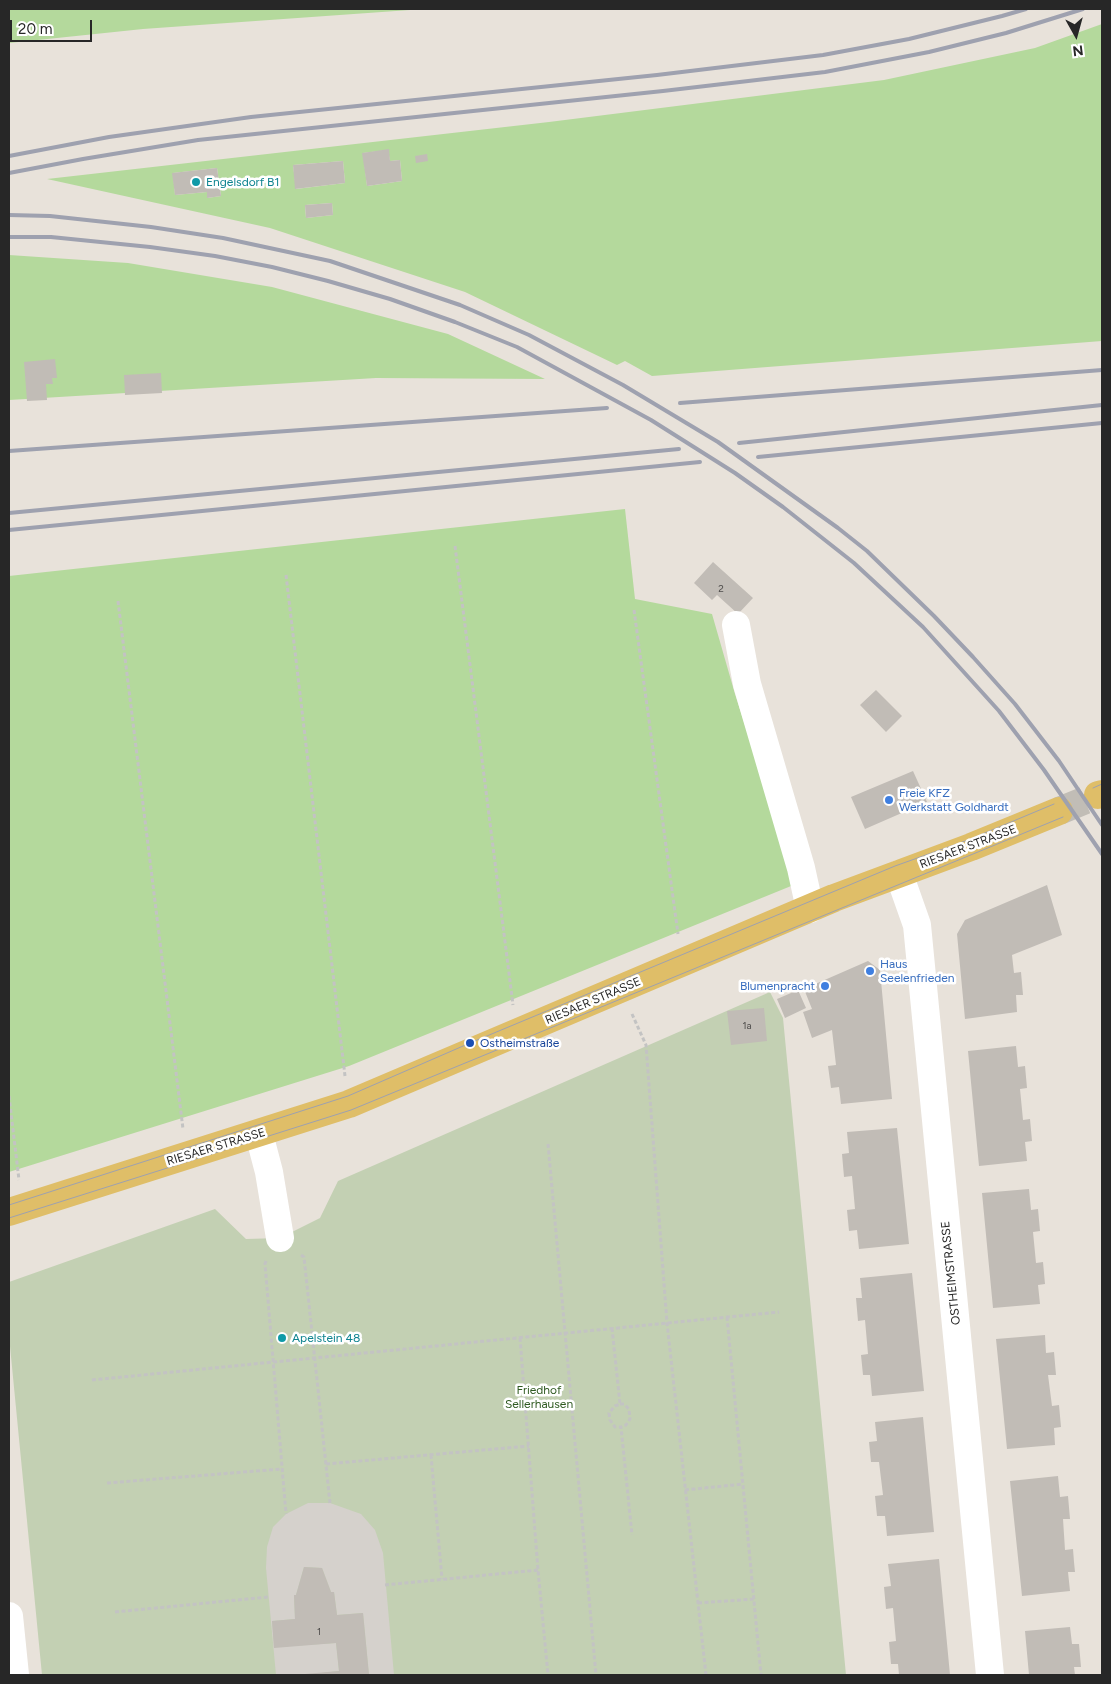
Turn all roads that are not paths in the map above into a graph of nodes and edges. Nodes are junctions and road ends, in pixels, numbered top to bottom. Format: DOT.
graph roads {
  1 [pos="736,625"];
  2 [pos="1059,811"];
  3 [pos="899,874"];
  4 [pos="810,909"];
  5 [pos="259,1134"];
  6 [pos="9,1212"];
  7 [pos="280,1238"];
  8 [pos="9,1616"];
  9 [pos="15,1675"];
  10 [pos="990,1675"];
  1 -- 4 [label="street"];
  2 -- 3 [label="main road, RIESAER STRASSE"];
  3 -- 4 [label="main road, RIESAER STRASSE"];
  3 -- 10 [label="street, OSTHEIMSTRASSE"];
  4 -- 5 [label="main road, RIESAER STRASSE"];
  5 -- 6 [label="main road, RIESAER STRASSE"];
  5 -- 7 [label="street"];
  8 -- 9 [label="street"];
}
